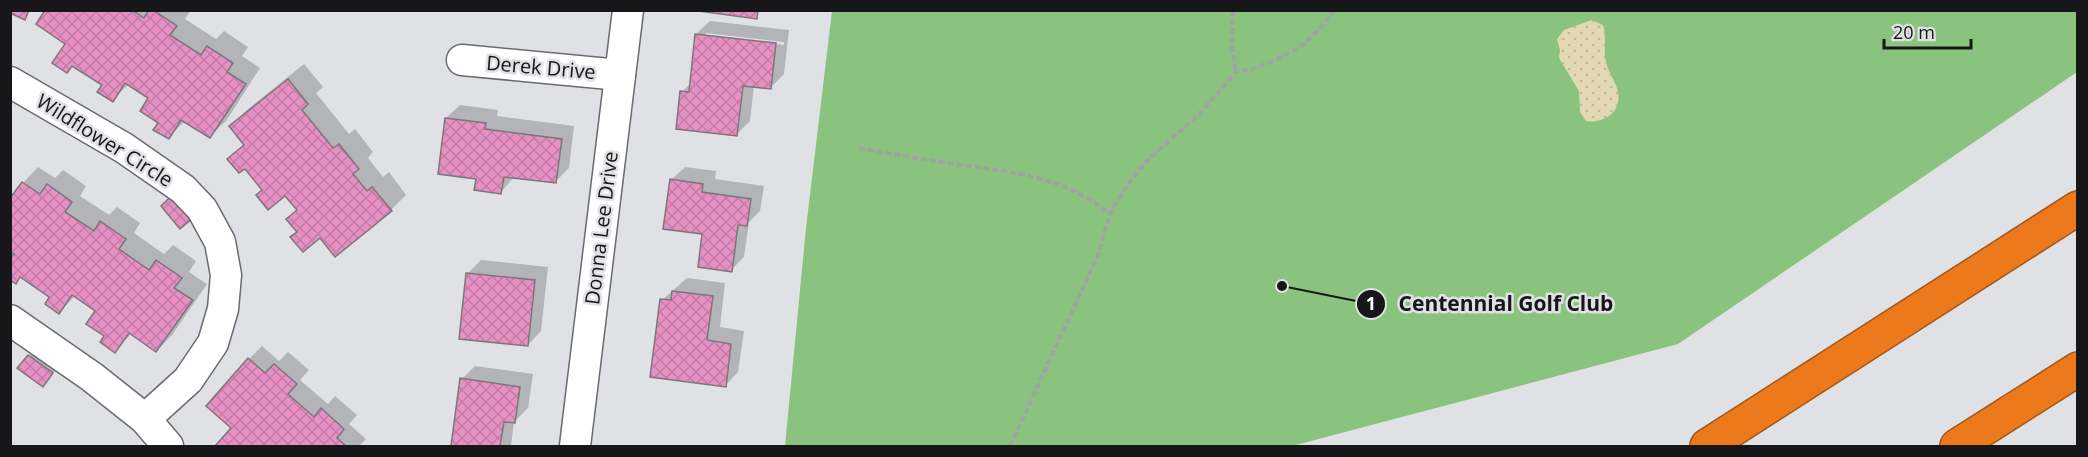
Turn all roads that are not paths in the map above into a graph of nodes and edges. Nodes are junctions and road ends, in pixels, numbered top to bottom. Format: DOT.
graph roads {
  1 [pos="628,10"];
  2 [pos="462,60"];
  3 [pos="620,75"];
  4 [pos="10,82"];
  5 [pos="2078,208"];
  6 [pos="10,320"];
  7 [pos="2078,369"];
  8 [pos="145,419"];
  9 [pos="168,447"];
  10 [pos="575,447"];
  11 [pos="1707,447"];
  12 [pos="1957,447"];
  1 -- 3 [label="street, Donna Lee Drive"];
  2 -- 3 [label="street, Derek Drive"];
  3 -- 10 [label="street, Donna Lee Drive"];
  4 -- 8 [label="street, Wildflower Circle"];
  5 -- 11 [label="highway"];
  6 -- 8 [label="street"];
  7 -- 12 [label="highway"];
  8 -- 9 [label="street"];
}
